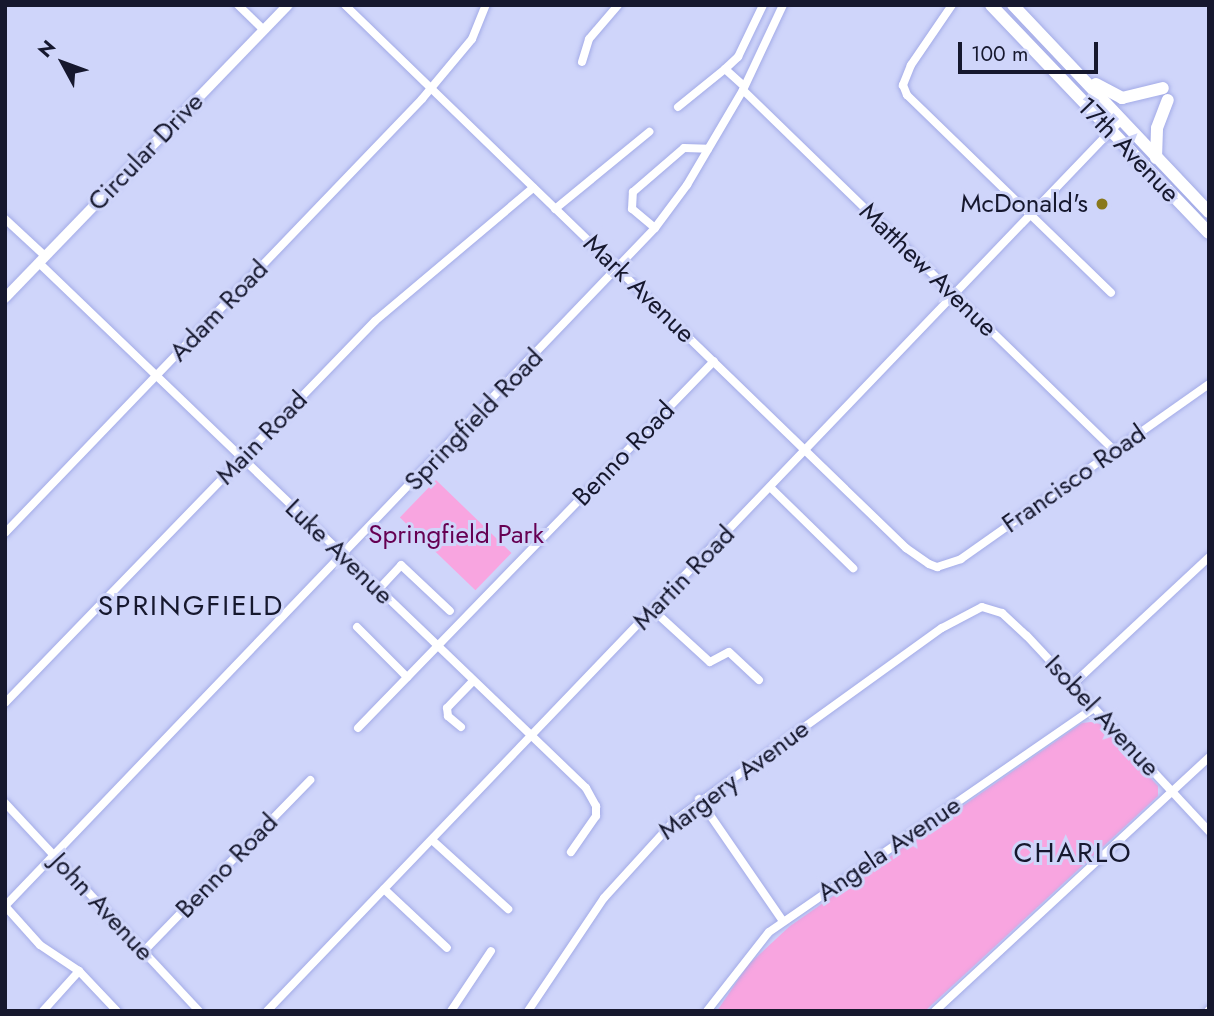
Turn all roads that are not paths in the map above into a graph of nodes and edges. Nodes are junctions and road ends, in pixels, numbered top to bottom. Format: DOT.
graph roads {
  1 [pos="238,5"];
  2 [pos="288,5"];
  3 [pos="345,5"];
  4 [pos="486,5"];
  5 [pos="618,5"];
  6 [pos="763,5"];
  7 [pos="783,5"];
  8 [pos="952,5"];
  9 [pos="991,5"];
  10 [pos="1013,5"];
  11 [pos="264,30"];
  12 [pos="582,62"];
  13 [pos="1071,64"];
  14 [pos="725,69"];
  15 [pos="431,87"];
  16 [pos="743,88"];
  17 [pos="678,107"];
  18 [pos="1126,124"];
  19 [pos="649,132"];
  20 [pos="1112,134"];
  21 [pos="708,149"];
  22 [pos="1156,158"];
  23 [pos="533,188"];
  24 [pos="555,209"];
  25 [pos="1209,212"];
  26 [pos="1030,215"];
  27 [pos="5,219"];
  28 [pos="655,228"];
  29 [pos="1209,233"];
  30 [pos="42,260"];
  31 [pos="618,270"];
  32 [pos="1111,293"];
  33 [pos="954,295"];
  34 [pos="5,298"];
  35 [pos="714,361"];
  36 [pos="156,376"];
  37 [pos="1209,384"];
  38 [pos="1114,450"];
  39 [pos="806,452"];
  40 [pos="241,458"];
  41 [pos="771,488"];
  42 [pos="5,533"];
  43 [pos="343,556"];
  44 [pos="1209,558"];
  45 [pos="937,567"];
  46 [pos="853,568"];
  47 [pos="378,590"];
  48 [pos="991,607"];
  49 [pos="653,610"];
  50 [pos="450,611"];
  51 [pos="357,627"];
  52 [pos="437,646"];
  53 [pos="407,677"];
  54 [pos="759,680"];
  55 [pos="473,681"];
  56 [pos="1073,684"];
  57 [pos="5,703"];
  58 [pos="1093,709"];
  59 [pos="358,727"];
  60 [pos="461,727"];
  61 [pos="531,737"];
  62 [pos="1209,757"];
  63 [pos="310,780"];
  64 [pos="1172,792"];
  65 [pos="699,799"];
  66 [pos="5,803"];
  67 [pos="1209,831"];
  68 [pos="432,840"];
  69 [pos="571,852"];
  70 [pos="55,857"];
  71 [pos="384,890"];
  72 [pos="5,906"];
  73 [pos="508,909"];
  74 [pos="783,921"];
  75 [pos="447,948"];
  76 [pos="491,951"];
  77 [pos="143,952"];
  78 [pos="79,971"];
  79 [pos="43,1011"];
  80 [pos="117,1011"];
  81 [pos="199,1011"];
  82 [pos="267,1011"];
  83 [pos="451,1011"];
  84 [pos="528,1011"];
  85 [pos="707,1011"];
  86 [pos="935,1011"];
  1 -- 11 [label="street"];
  2 -- 11 [label="street, Circular Drive"];
  3 -- 15 [label="street, Mark Avenue"];
  4 -- 15 [label="street, Adam Road"];
  5 -- 12 [label="street"];
  6 -- 14 [label="street"];
  7 -- 16 [label="street, Springfield Road"];
  8 -- 26 [label="street"];
  9 -- 20 [label="main road, 17th Avenue"];
  10 -- 13 [label="main road"];
  11 -- 30 [label="street, Circular Drive"];
  13 -- 18 [label="main road"];
  13 -- 22 [label="main road"];
  14 -- 16 [label="street, Matthew Avenue"];
  14 -- 17 [label="street"];
  15 -- 23 [label="street, Mark Avenue"];
  15 -- 36 [label="street, Adam Road"];
  16 -- 21 [label="street, Springfield Road"];
  16 -- 33 [label="street, Matthew Avenue"];
  18 -- 20 [label="street, Martin Road"];
  18 -- 22 [label="main road"];
  19 -- 24 [label="street"];
  20 -- 26 [label="street, Martin Road"];
  20 -- 29 [label="main road, 17th Avenue"];
  21 -- 28 [label="street, Springfield Road"];
  21 -- 28 [label="street"];
  22 -- 25 [label="main road"];
  23 -- 24 [label="street, Mark Avenue"];
  23 -- 40 [label="street, Main Road"];
  24 -- 31 [label="street, Mark Avenue"];
  26 -- 32 [label="street"];
  26 -- 33 [label="street, Martin Road"];
  27 -- 30 [label="street, Luke Avenue"];
  28 -- 31 [label="street, Springfield Road"];
  30 -- 34 [label="street, Circular Drive"];
  30 -- 36 [label="street, Luke Avenue"];
  31 -- 35 [label="street, Mark Avenue"];
  31 -- 43 [label="street, Springfield Road"];
  33 -- 38 [label="street, Matthew Avenue"];
  33 -- 39 [label="street, Martin Road"];
  35 -- 39 [label="street, Mark Avenue"];
  35 -- 52 [label="street, Benno Road"];
  36 -- 40 [label="street, Luke Avenue"];
  36 -- 42 [label="street, Adam Road"];
  37 -- 38 [label="street, Francisco Road"];
  38 -- 45 [label="street, Francisco Road"];
  39 -- 41 [label="street, Martin Road"];
  39 -- 45 [label="street, Mark Avenue"];
  40 -- 43 [label="street, Luke Avenue"];
  40 -- 57 [label="street, Main Road"];
  41 -- 46 [label="street"];
  41 -- 49 [label="street, Martin Road"];
  43 -- 47 [label="street, Luke Avenue"];
  43 -- 70 [label="street, Springfield Road"];
  44 -- 56 [label="street"];
  47 -- 50 [label="street"];
  47 -- 52 [label="street, Luke Avenue"];
  48 -- 56 [label="street, Isobel Avenue"];
  48 -- 65 [label="street, Margery Avenue"];
  49 -- 54 [label="street"];
  49 -- 61 [label="street, Martin Road"];
  51 -- 53 [label="street"];
  52 -- 53 [label="street, Benno Road"];
  52 -- 55 [label="street, Luke Avenue"];
  53 -- 59 [label="street, Benno Road"];
  55 -- 60 [label="street"];
  55 -- 61 [label="street, Luke Avenue"];
  56 -- 58 [label="street, Isobel Avenue"];
  58 -- 64 [label="street, Isobel Avenue"];
  58 -- 74 [label="street, Angela Avenue"];
  61 -- 68 [label="street, Martin Road"];
  61 -- 69 [label="street, Luke Avenue"];
  62 -- 64 [label="street"];
  63 -- 77 [label="street, Benno Road"];
  64 -- 67 [label="street, Isobel Avenue"];
  64 -- 86 [label="street"];
  65 -- 74 [label="street"];
  65 -- 84 [label="street, Margery Avenue"];
  66 -- 70 [label="street, John Avenue"];
  68 -- 71 [label="street, Martin Road"];
  68 -- 73 [label="street"];
  70 -- 72 [label="street, Springfield Road"];
  70 -- 77 [label="street, John Avenue"];
  71 -- 75 [label="street"];
  71 -- 82 [label="street, Martin Road"];
  72 -- 78 [label="street"];
  74 -- 85 [label="street, Angela Avenue"];
  76 -- 83 [label="street"];
  77 -- 81 [label="street, John Avenue"];
  78 -- 79 [label="street"];
  78 -- 80 [label="street"];
}
